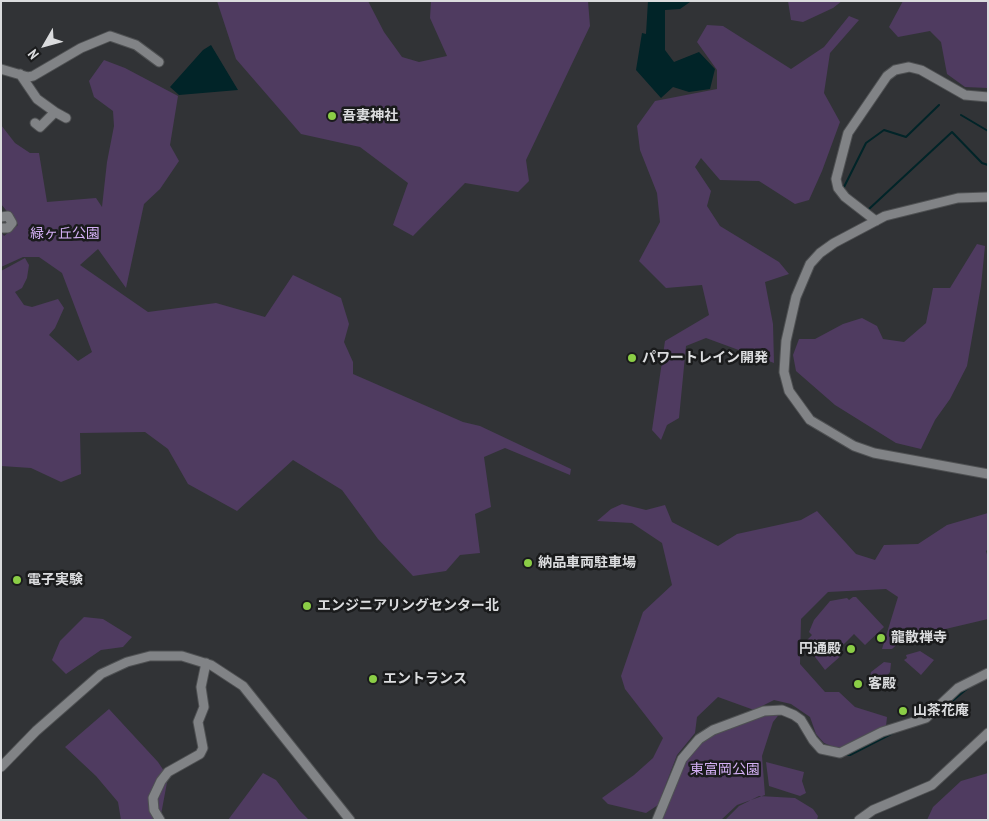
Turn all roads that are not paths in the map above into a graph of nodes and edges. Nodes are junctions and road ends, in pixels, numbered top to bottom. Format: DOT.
graph roads {
  1 [pos="159,62"];
  2 [pos="1,68"];
  3 [pos="20,74"];
  4 [pos="988,97"];
  5 [pos="55,112"];
  6 [pos="66,118"];
  7 [pos="35,123"];
  8 [pos="988,197"];
  9 [pos="1,207"];
  10 [pos="4,216"];
  11 [pos="876,221"];
  12 [pos="1,228"];
  13 [pos="988,474"];
  14 [pos="206,663"];
  15 [pos="988,673"];
  16 [pos="988,733"];
  17 [pos="1,767"];
  18 [pos="160,820"];
  19 [pos="350,820"];
  20 [pos="657,820"];
  21 [pos="859,820"];
  1 -- 3 [label="street"];
  2 -- 3 [label="street"];
  3 -- 5 [label="street"];
  4 -- 11 [label="street"];
  5 -- 6 [label="street"];
  5 -- 7 [label="street"];
  8 -- 11 [label="street"];
  9 -- 10 [label="street"];
  10 -- 12 [label="street"];
  11 -- 13 [label="street"];
  14 -- 17 [label="street"];
  14 -- 18 [label="street"];
  14 -- 19 [label="street"];
  15 -- 20 [label="street"];
  16 -- 21 [label="street"];
}
